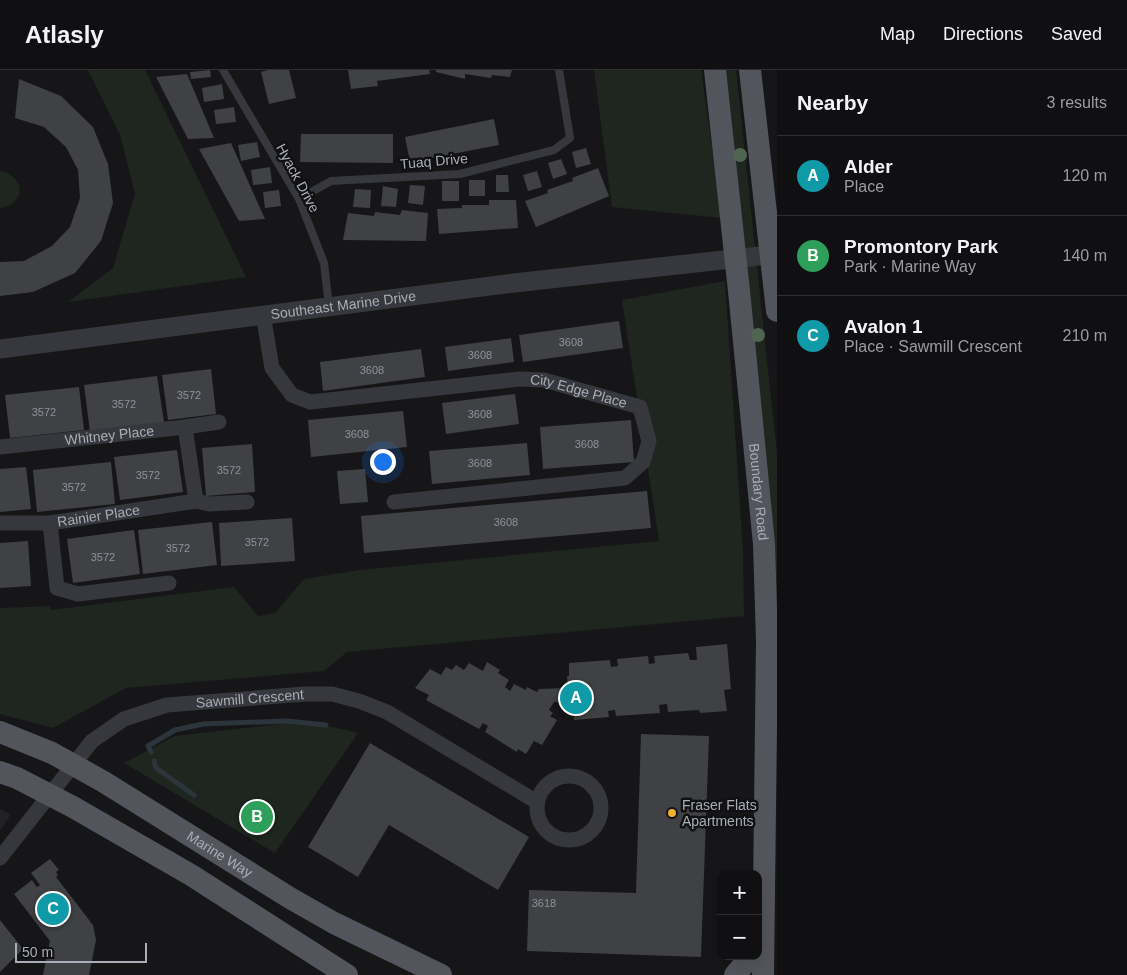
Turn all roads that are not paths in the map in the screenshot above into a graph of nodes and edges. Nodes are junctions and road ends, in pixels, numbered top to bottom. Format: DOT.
graph roads {
  1 [pos="223,70"];
  2 [pos="559,70"];
  3 [pos="715,70"];
  4 [pos="750,70"];
  5 [pos="299,199"];
  6 [pos="777,254"];
  7 [pos="329,306"];
  8 [pos="777,310"];
  9 [pos="263,314"];
  10 [pos="0,349"];
  11 [pos="219,422"];
  12 [pos="185,428"];
  13 [pos="0,447"];
  14 [pos="196,501"];
  15 [pos="247,502"];
  16 [pos="394,502"];
  17 [pos="0,522"];
  18 [pos="50,523"];
  19 [pos="169,583"];
  20 [pos="0,732"];
  21 [pos="74,765"];
  22 [pos="0,772"];
  23 [pos="50,796"];
  24 [pos="537,802"];
  25 [pos="0,858"];
  26 [pos="761,915"];
  27 [pos="762,946"];
  28 [pos="746,960"];
  29 [pos="347,975"];
  30 [pos="441,975"];
  31 [pos="736,975"];
  32 [pos="763,975"];
  1 -- 5 [label="lane, Hyack Drive"];
  2 -- 5 [label="lane, Tuaq Drive"];
  3 -- 26 [label="main road, Boundary Road"];
  4 -- 8 [label="main road"];
  5 -- 7 [label="lane, Hyack Drive"];
  6 -- 7 [label="street, Southeast Marine Drive"];
  7 -- 9 [label="street, Southeast Marine Drive"];
  9 -- 10 [label="street, Southeast Marine Drive"];
  9 -- 16 [label="street, City Edge Place"];
  11 -- 12 [label="street, Whitney Place"];
  12 -- 13 [label="street, Whitney Place"];
  12 -- 14 [label="street"];
  14 -- 15 [label="street, Rainier Place"];
  14 -- 18 [label="street, Rainier Place"];
  17 -- 18 [label="street, Rainier Place"];
  18 -- 19 [label="street"];
  20 -- 21 [label="main road, Marine Way"];
  21 -- 23 [label="street, Sawmill Crescent"];
  21 -- 24 [label="street, Sawmill Crescent"];
  21 -- 30 [label="main road, Marine Way"];
  22 -- 23 [label="main road"];
  23 -- 25 [label="street, Sawmill Crescent"];
  23 -- 29 [label="main road"];
  24 -- 24 [label="street"];
  27 -- 32 [label="main road, Boundary Road"];
  28 -- 31 [label="main road"];
}
